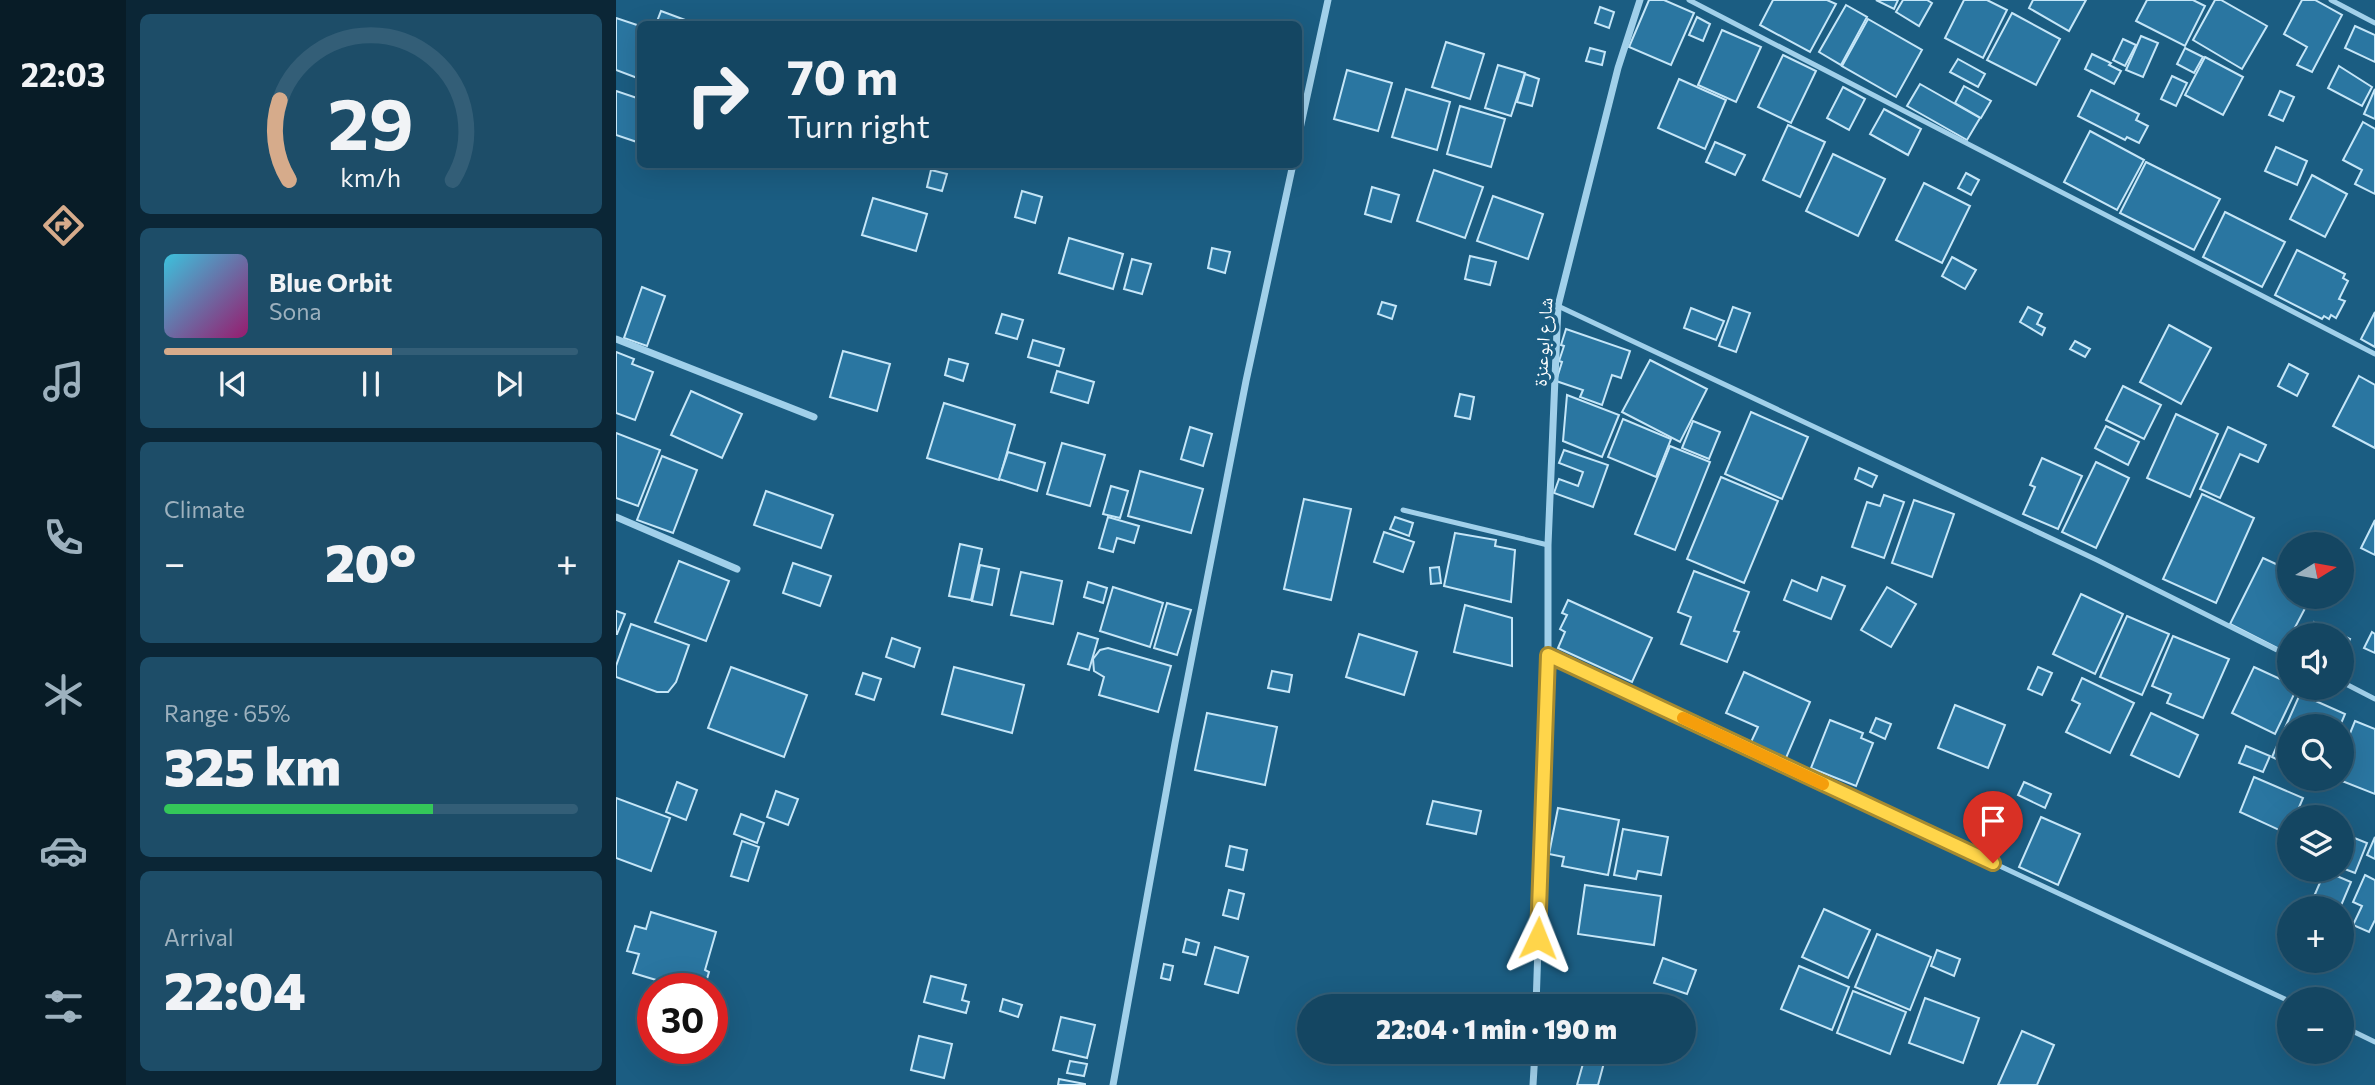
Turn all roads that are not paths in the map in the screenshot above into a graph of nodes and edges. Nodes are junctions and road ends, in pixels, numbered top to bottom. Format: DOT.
graph roads {
  1 [pos="1328,0"];
  2 [pos="1640,0"];
  3 [pos="1689,0"];
  4 [pos="2331,0"];
  5 [pos="2375,23"];
  6 [pos="1302,120"];
  7 [pos="1292,168"];
  8 [pos="1558,306"];
  9 [pos="616,340"];
  10 [pos="2375,354"];
  11 [pos="814,416"];
  12 [pos="1403,510"];
  13 [pos="616,517"];
  14 [pos="1548,545"];
  15 [pos="737,569"];
  16 [pos="2277,650"];
  17 [pos="1548,655"];
  18 [pos="2354,688"];
  19 [pos="2375,699"];
  20 [pos="1536,994"];
  21 [pos="2277,996"];
  22 [pos="2354,1032"];
  23 [pos="2375,1042"];
  24 [pos="1535,1064"];
  25 [pos="1113,1085"];
  26 [pos="1534,1085"];
  1 -- 6 [label="street"];
  2 -- 8 [label="street, شارع ابوعنزة"];
  3 -- 10 [label="lane"];
  4 -- 5 [label="lane"];
  7 -- 25 [label="street"];
  8 -- 14 [label="street, شارع ابوعنزة"];
  8 -- 16 [label="lane"];
  9 -- 11 [label="street"];
  12 -- 14 [label="lane"];
  13 -- 15 [label="street"];
  14 -- 17 [label="street, شارع ابوعنزة"];
  17 -- 20 [label="street, شارع ابوعنزة"];
  17 -- 21 [label="lane"];
  18 -- 19 [label="lane"];
  22 -- 23 [label="lane"];
  24 -- 26 [label="street"];
}
